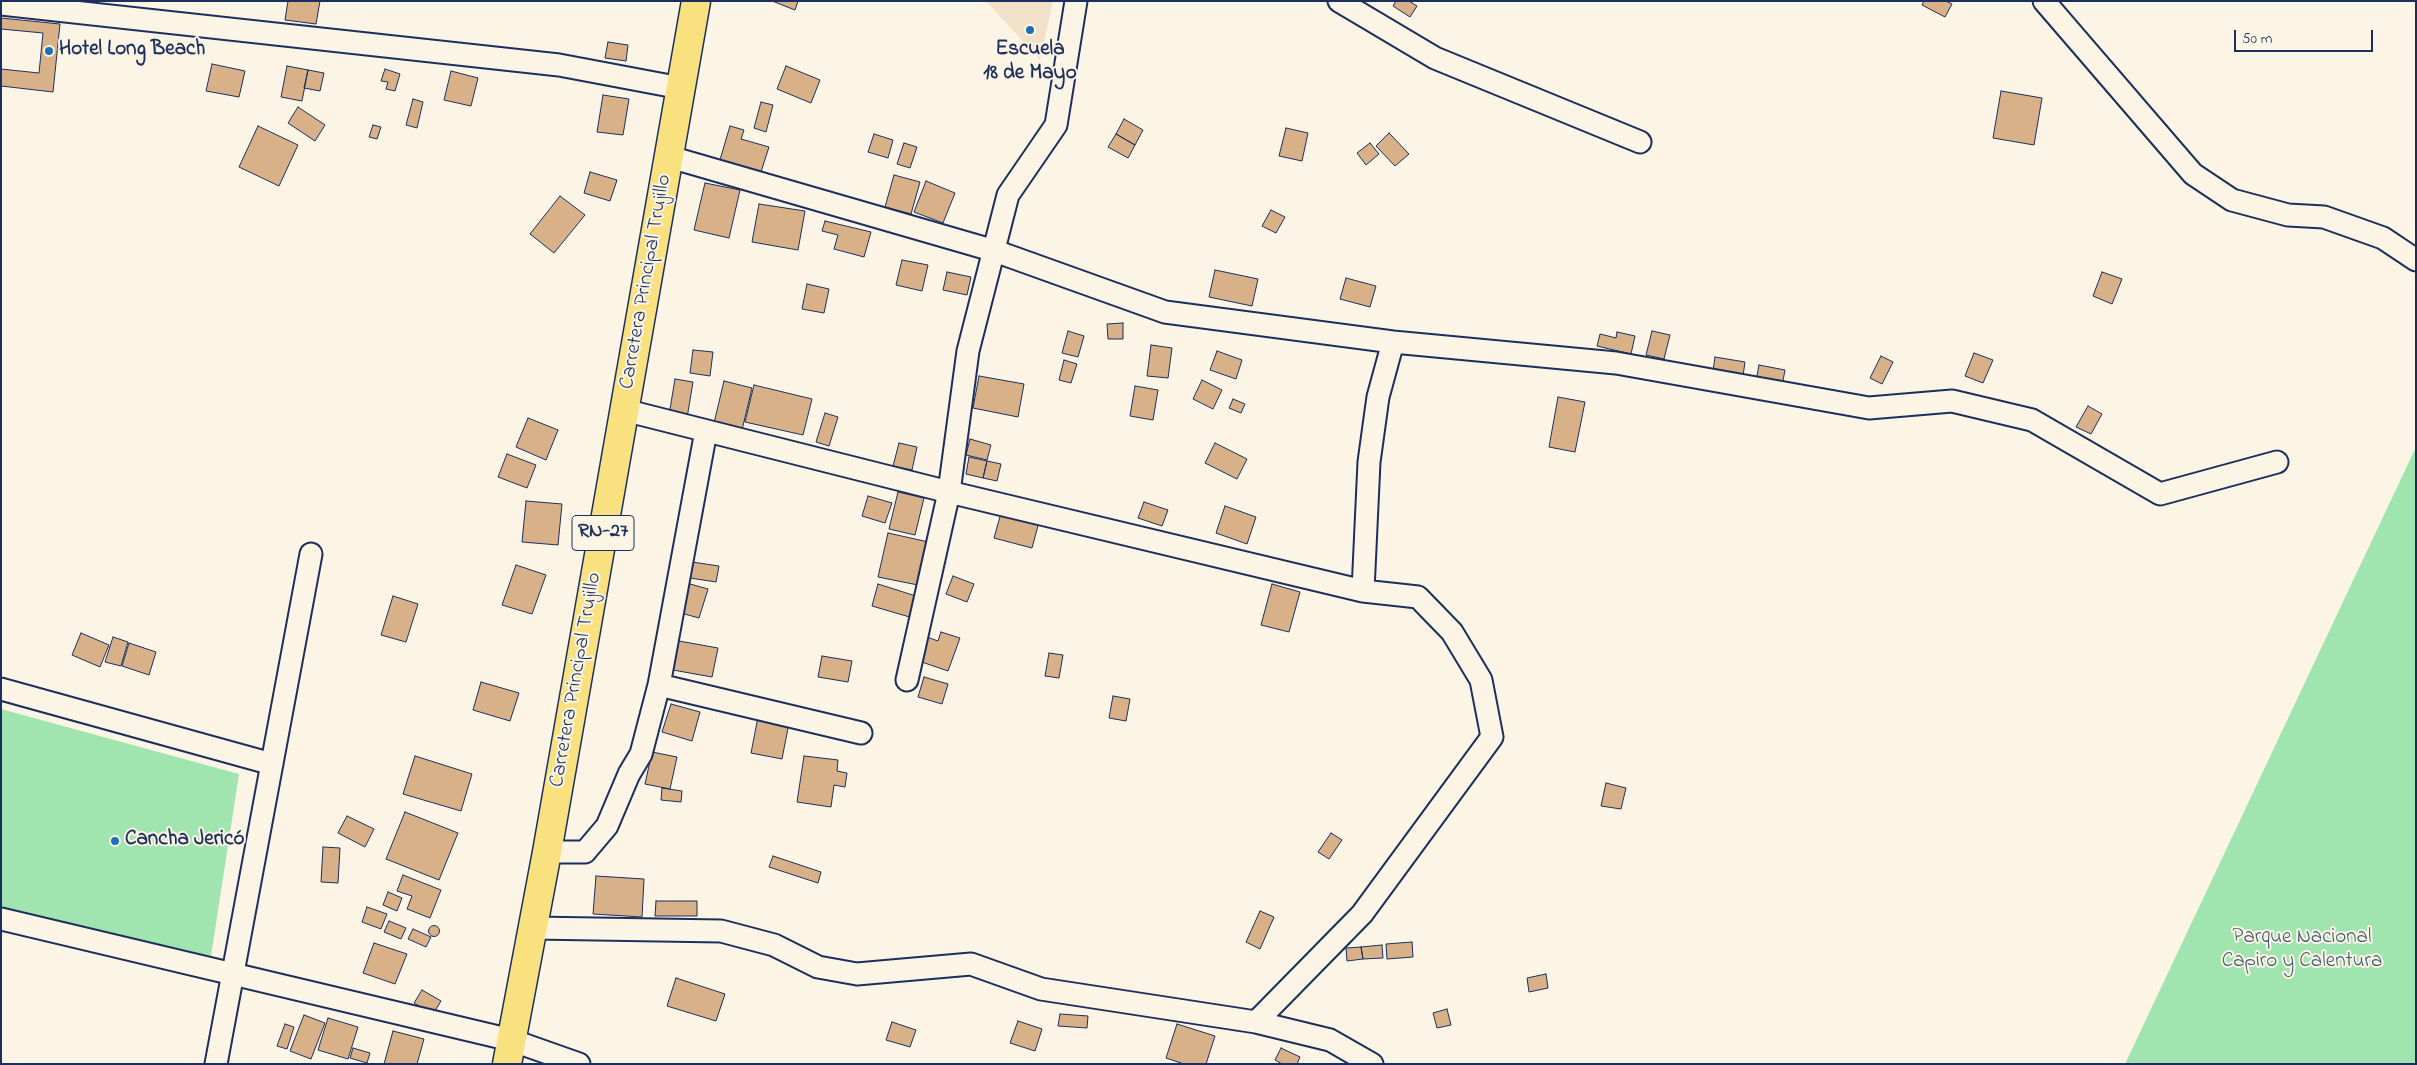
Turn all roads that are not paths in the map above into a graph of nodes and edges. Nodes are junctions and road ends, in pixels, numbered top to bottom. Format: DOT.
graph roads {
  1 [pos="696,1"];
  2 [pos="1076,1"];
  3 [pos="1339,1"];
  4 [pos="2044,1"];
  5 [pos="1,4"];
  6 [pos="681,88"];
  7 [pos="1640,142"];
  8 [pos="670,157"];
  9 [pos="995,251"];
  10 [pos="2416,260"];
  11 [pos="1393,342"];
  12 [pos="624,410"];
  13 [pos="706,431"];
  14 [pos="2277,462"];
  15 [pos="949,492"];
  16 [pos="311,554"];
  17 [pos="1362,591"];
  18 [pos="907,680"];
  19 [pos="659,685"];
  20 [pos="1,688"];
  21 [pos="861,733"];
  22 [pos="272,764"];
  23 [pos="547,852"];
  24 [pos="1,919"];
  25 [pos="533,928"];
  26 [pos="232,975"];
  27 [pos="1256,1022"];
  28 [pos="509,1052"];
  29 [pos="216,1064"];
  30 [pos="579,1064"];
  31 [pos="1372,1064"];
  1 -- 6 [label="main road, Carretera Principal Trujillo / RN-27"];
  2 -- 9 [label="street"];
  3 -- 7 [label="street"];
  4 -- 10 [label="street"];
  5 -- 6 [label="street"];
  6 -- 8 [label="main road, Carretera Principal Trujillo / RN-27"];
  8 -- 9 [label="street"];
  8 -- 12 [label="main road, Carretera Principal Trujillo / RN-27"];
  9 -- 11 [label="street"];
  9 -- 15 [label="street"];
  11 -- 14 [label="street"];
  11 -- 17 [label="street"];
  12 -- 13 [label="street"];
  12 -- 23 [label="main road, Carretera Principal Trujillo / RN-27"];
  13 -- 15 [label="street"];
  13 -- 19 [label="street"];
  15 -- 17 [label="street"];
  15 -- 18 [label="street"];
  16 -- 22 [label="street"];
  17 -- 27 [label="street"];
  19 -- 21 [label="street"];
  19 -- 23 [label="street"];
  20 -- 22 [label="street"];
  22 -- 26 [label="street"];
  23 -- 25 [label="main road, Carretera Principal Trujillo / RN-27"];
  24 -- 26 [label="street"];
  25 -- 27 [label="street"];
  25 -- 28 [label="main road, Carretera Principal Trujillo / RN-27"];
  26 -- 28 [label="street"];
  26 -- 29 [label="street"];
  27 -- 31 [label="street"];
  28 -- 30 [label="street"];
}
